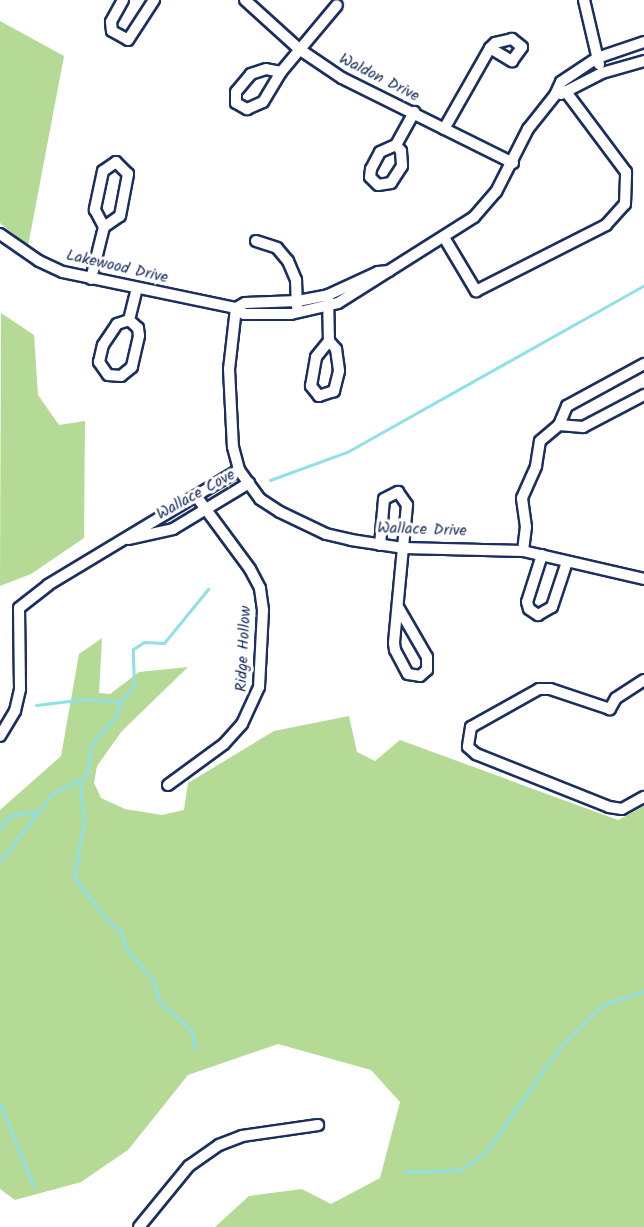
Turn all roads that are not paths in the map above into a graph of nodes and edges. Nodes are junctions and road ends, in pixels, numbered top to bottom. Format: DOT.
graph roads {
  1 [pos="123,0"];
  2 [pos="154,0"];
  3 [pos="245,0"];
  4 [pos="584,0"];
  5 [pos="337,5"];
  6 [pos="644,42"];
  7 [pos="490,48"];
  8 [pos="299,49"];
  9 [pos="597,58"];
  10 [pos="644,61"];
  11 [pos="281,72"];
  12 [pos="602,73"];
  13 [pos="567,93"];
  14 [pos="555,95"];
  15 [pos="414,112"];
  16 [pos="444,129"];
  17 [pos="396,146"];
  18 [pos="513,163"];
  19 [pos="104,227"];
  20 [pos="0,235"];
  21 [pos="445,239"];
  22 [pos="256,241"];
  23 [pos="91,279"];
  24 [pos="137,288"];
  25 [pos="298,301"];
  26 [pos="328,301"];
  27 [pos="236,308"];
  28 [pos="297,313"];
  29 [pos="129,320"];
  30 [pos="329,341"];
  31 [pos="644,364"];
  32 [pos="644,395"];
  33 [pos="559,425"];
  34 [pos="239,470"];
  35 [pos="249,483"];
  36 [pos="196,496"];
  37 [pos="206,509"];
  38 [pos="122,540"];
  39 [pos="380,545"];
  40 [pos="404,548"];
  41 [pos="524,551"];
  42 [pos="542,555"];
  43 [pos="567,562"];
  44 [pos="644,579"];
  45 [pos="398,607"];
  46 [pos="644,680"];
  47 [pos="0,736"];
  48 [pos="168,785"];
  49 [pos="644,798"];
  50 [pos="318,1125"];
  51 [pos="139,1227"];
  1 -- 2 [label="street"];
  3 -- 8 [label="street, Waldon Drive"];
  4 -- 9 [label="street"];
  5 -- 8 [label="street"];
  6 -- 9 [label="street, Lakewood Drive"];
  7 -- 16 [label="street"];
  8 -- 11 [label="street"];
  8 -- 15 [label="street, Waldon Drive"];
  9 -- 12 [label="street"];
  9 -- 14 [label="street, Lakewood Drive"];
  10 -- 12 [label="street"];
  11 -- 11 [label="street"];
  12 -- 13 [label="street"];
  13 -- 14 [label="street"];
  13 -- 21 [label="street"];
  14 -- 18 [label="street, Lakewood Drive"];
  15 -- 16 [label="street, Waldon Drive"];
  15 -- 17 [label="street"];
  16 -- 18 [label="street, Waldon Drive"];
  18 -- 21 [label="street, Lakewood Drive"];
  19 -- 19 [label="street"];
  19 -- 23 [label="street"];
  20 -- 23 [label="street, Lakewood Drive"];
  21 -- 26 [label="street, Lakewood Drive"];
  22 -- 25 [label="street"];
  23 -- 24 [label="street, Lakewood Drive"];
  24 -- 27 [label="street, Lakewood Drive"];
  24 -- 29 [label="street"];
  25 -- 26 [label="street, Lakewood Drive"];
  25 -- 27 [label="street, Lakewood Drive"];
  25 -- 28 [label="street"];
  26 -- 28 [label="street, Lakewood Drive"];
  26 -- 30 [label="street"];
  27 -- 28 [label="street, Lakewood Drive"];
  27 -- 34 [label="street, Wallace Drive"];
  29 -- 29 [label="street"];
  30 -- 30 [label="street"];
  31 -- 33 [label="street"];
  32 -- 33 [label="street"];
  33 -- 41 [label="street"];
  34 -- 35 [label="street, Wallace Drive"];
  34 -- 36 [label="street, Wallace Cove"];
  35 -- 37 [label="street, Wallace Cove"];
  35 -- 39 [label="street, Wallace Drive"];
  36 -- 37 [label="street, Ridge Hollow"];
  36 -- 38 [label="street, Wallace Cove"];
  37 -- 38 [label="street, Wallace Cove"];
  37 -- 48 [label="street, Ridge Hollow"];
  38 -- 47 [label="street, Wallace Cove"];
  39 -- 40 [label="street, Wallace Drive"];
  39 -- 40 [label="street"];
  40 -- 41 [label="street, Wallace Drive"];
  40 -- 45 [label="street"];
  41 -- 42 [label="street, Wallace Drive"];
  42 -- 43 [label="street, Wallace Drive"];
  42 -- 43 [label="street"];
  43 -- 44 [label="street, Wallace Drive"];
  45 -- 45 [label="street"];
  46 -- 49 [label="street"];
  50 -- 51 [label="street"];
}
